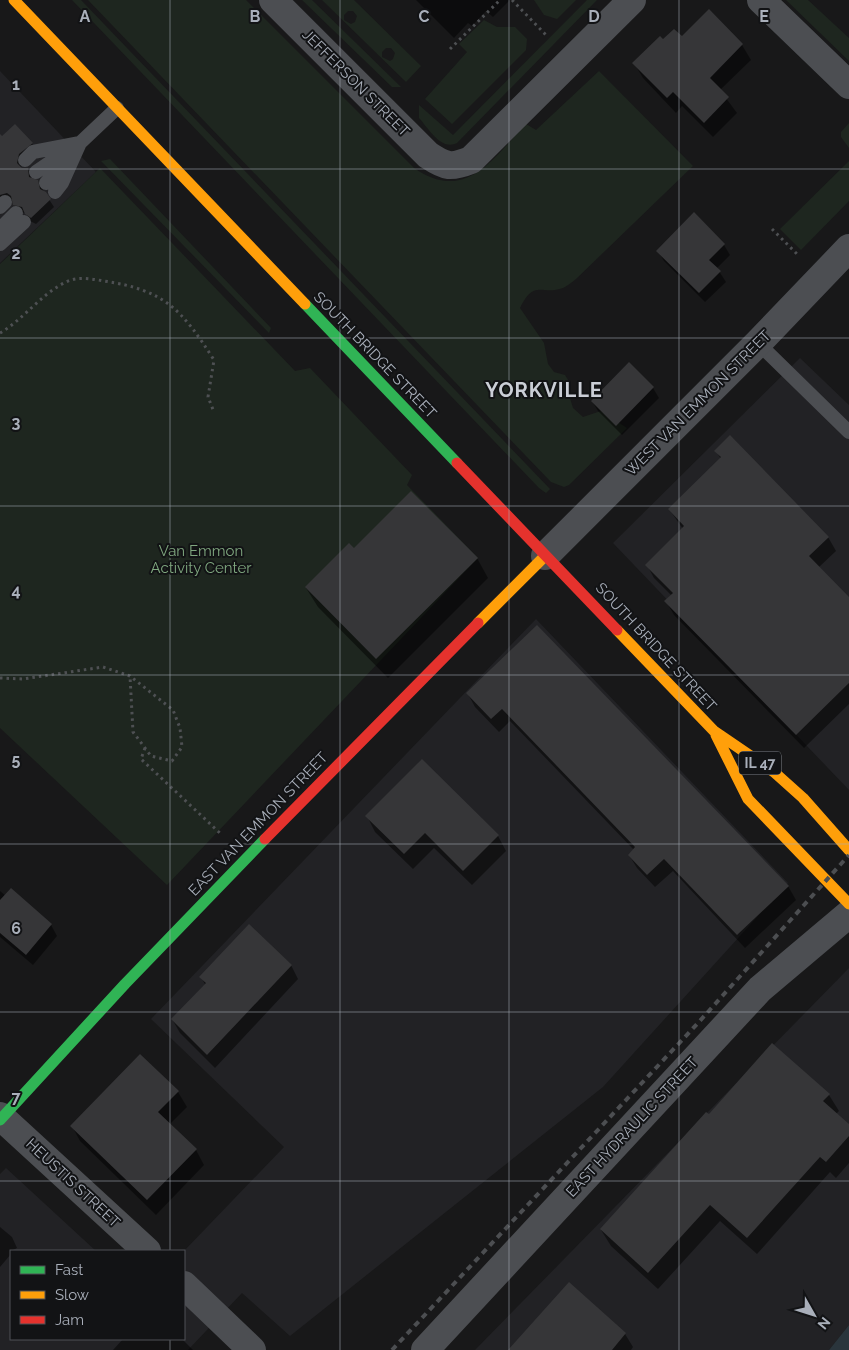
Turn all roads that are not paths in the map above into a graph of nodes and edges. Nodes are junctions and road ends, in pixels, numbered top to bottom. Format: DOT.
graph roads {
  1 [pos="14,0"];
  2 [pos="274,0"];
  3 [pos="632,0"];
  4 [pos="760,0"];
  5 [pos="849,85"];
  6 [pos="117,108"];
  7 [pos="80,142"];
  8 [pos="25,160"];
  9 [pos="36,172"];
  10 [pos="51,188"];
  11 [pos="0,229"];
  12 [pos="0,244"];
  13 [pos="849,248"];
  14 [pos="758,343"];
  15 [pos="849,432"];
  16 [pos="545,556"];
  17 [pos="714,731"];
  18 [pos="849,850"];
  19 [pos="849,904"];
  20 [pos="849,914"];
  21 [pos="1,1118"];
  22 [pos="146,1250"];
  23 [pos="185,1287"];
  24 [pos="252,1350"];
  25 [pos="425,1350"];
  1 -- 6 [label="main road, SOUTH BRIDGE STREET"];
  2 -- 3 [label="street, JEFFERSON STREET"];
  4 -- 5 [label="street"];
  6 -- 7 [label="lane"];
  6 -- 16 [label="main road, SOUTH BRIDGE STREET"];
  7 -- 8 [label="lane"];
  7 -- 9 [label="lane"];
  7 -- 10 [label="lane"];
  11 -- 12 [label="lane"];
  13 -- 14 [label="street, WEST VAN EMMON STREET"];
  14 -- 15 [label="lane"];
  14 -- 16 [label="street, WEST VAN EMMON STREET"];
  16 -- 17 [label="main road, SOUTH BRIDGE STREET"];
  16 -- 21 [label="main road, EAST VAN EMMON STREET"];
  17 -- 18 [label="main road, SOUTH BRIDGE STREET / IL 47"];
  17 -- 19 [label="main road, SOUTH BRIDGE STREET"];
  20 -- 25 [label="street, EAST HYDRAULIC STREET"];
  21 -- 22 [label="street, HEUSTIS STREET"];
  23 -- 24 [label="street"];
}
